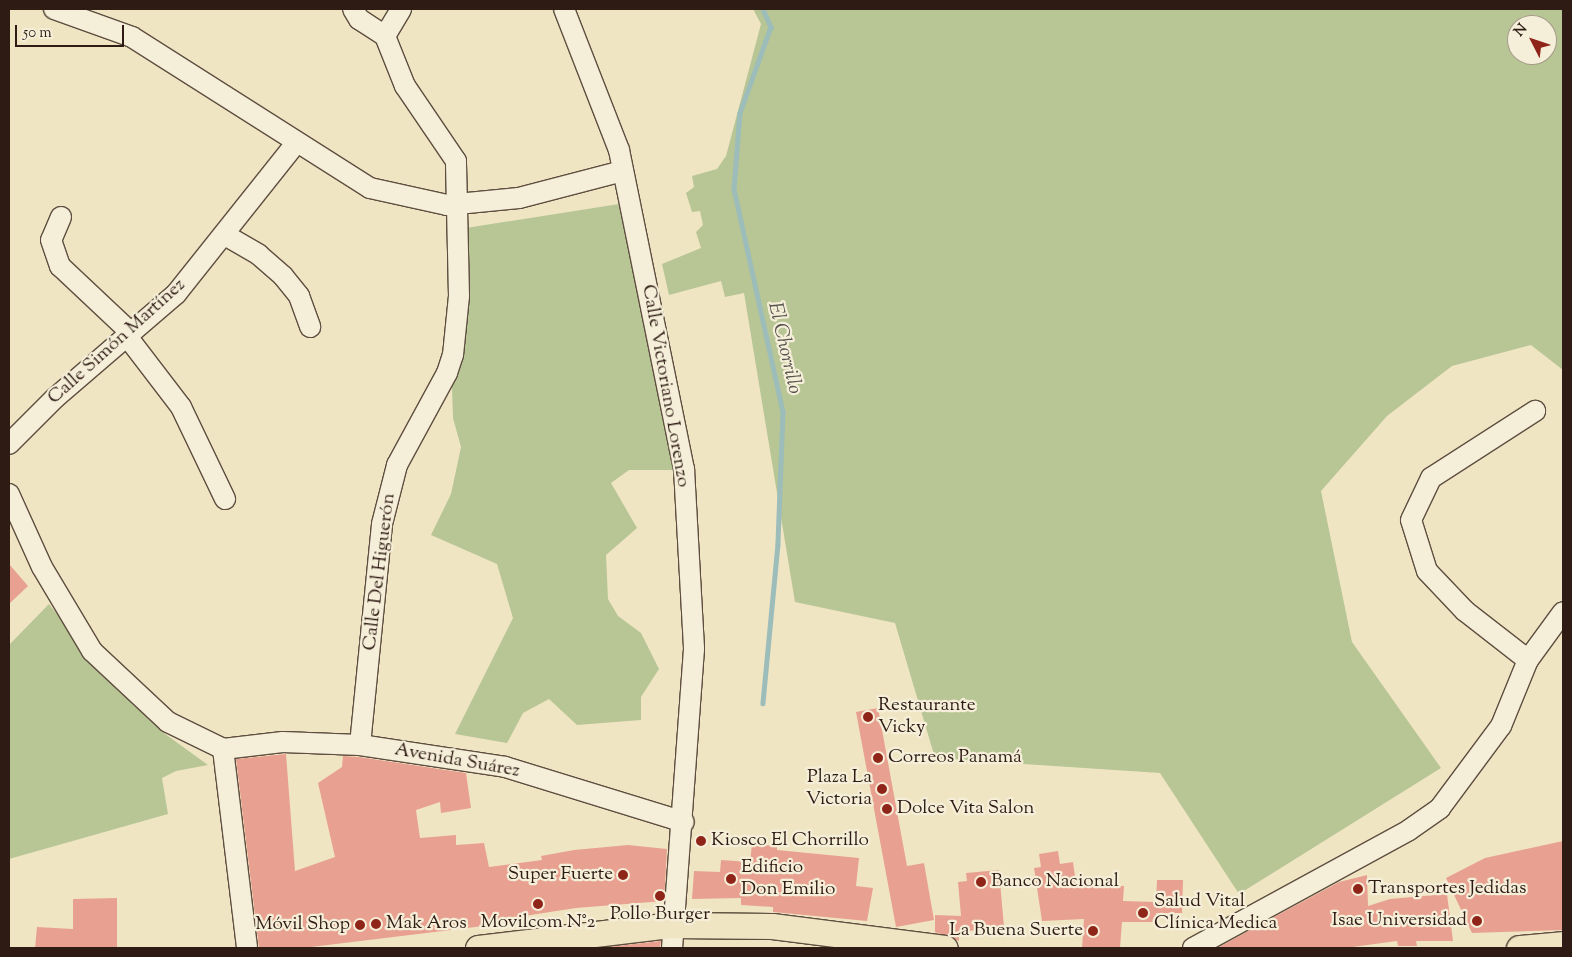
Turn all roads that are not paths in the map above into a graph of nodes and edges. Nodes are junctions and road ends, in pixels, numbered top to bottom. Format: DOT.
graph roads {
  1 [pos="54,9"];
  2 [pos="353,9"];
  3 [pos="401,9"];
  4 [pos="564,9"];
  5 [pos="386,36"];
  6 [pos="296,143"];
  7 [pos="623,171"];
  8 [pos="458,204"];
  9 [pos="61,217"];
  10 [pos="225,235"];
  11 [pos="310,327"];
  12 [pos="128,333"];
  13 [pos="1534,411"];
  14 [pos="9,444"];
  15 [pos="9,494"];
  16 [pos="225,499"];
  17 [pos="1563,612"];
  18 [pos="1528,660"];
  19 [pos="360,745"];
  20 [pos="223,749"];
  21 [pos="684,822"];
  22 [pos="672,936"];
  23 [pos="1563,944"];
  24 [pos="247,948"];
  25 [pos="478,948"];
  26 [pos="946,948"];
  27 [pos="1193,948"];
  28 [pos="1519,948"];
  1 -- 6 [label="street"];
  2 -- 5 [label="street"];
  3 -- 5 [label="street"];
  4 -- 7 [label="street, Calle Victoriano Lorenzo"];
  5 -- 8 [label="street, Calle Del Higuerón"];
  6 -- 8 [label="street"];
  6 -- 10 [label="street, Calle Simón Martínez"];
  7 -- 8 [label="street"];
  7 -- 21 [label="street, Calle Victoriano Lorenzo"];
  8 -- 19 [label="street, Calle Del Higuerón"];
  9 -- 12 [label="street"];
  10 -- 11 [label="street"];
  10 -- 12 [label="street, Calle Simón Martínez"];
  12 -- 14 [label="street, Calle Simón Martínez"];
  12 -- 16 [label="street"];
  13 -- 18 [label="street"];
  15 -- 20 [label="street"];
  17 -- 18 [label="street"];
  18 -- 27 [label="street"];
  19 -- 20 [label="street, Avenida Suárez"];
  19 -- 21 [label="street, Avenida Suárez"];
  20 -- 24 [label="street"];
  21 -- 22 [label="street, Calle Victoriano Lorenzo"];
  22 -- 25 [label="main road"];
  22 -- 26 [label="main road"];
  23 -- 28 [label="main road"];
}
